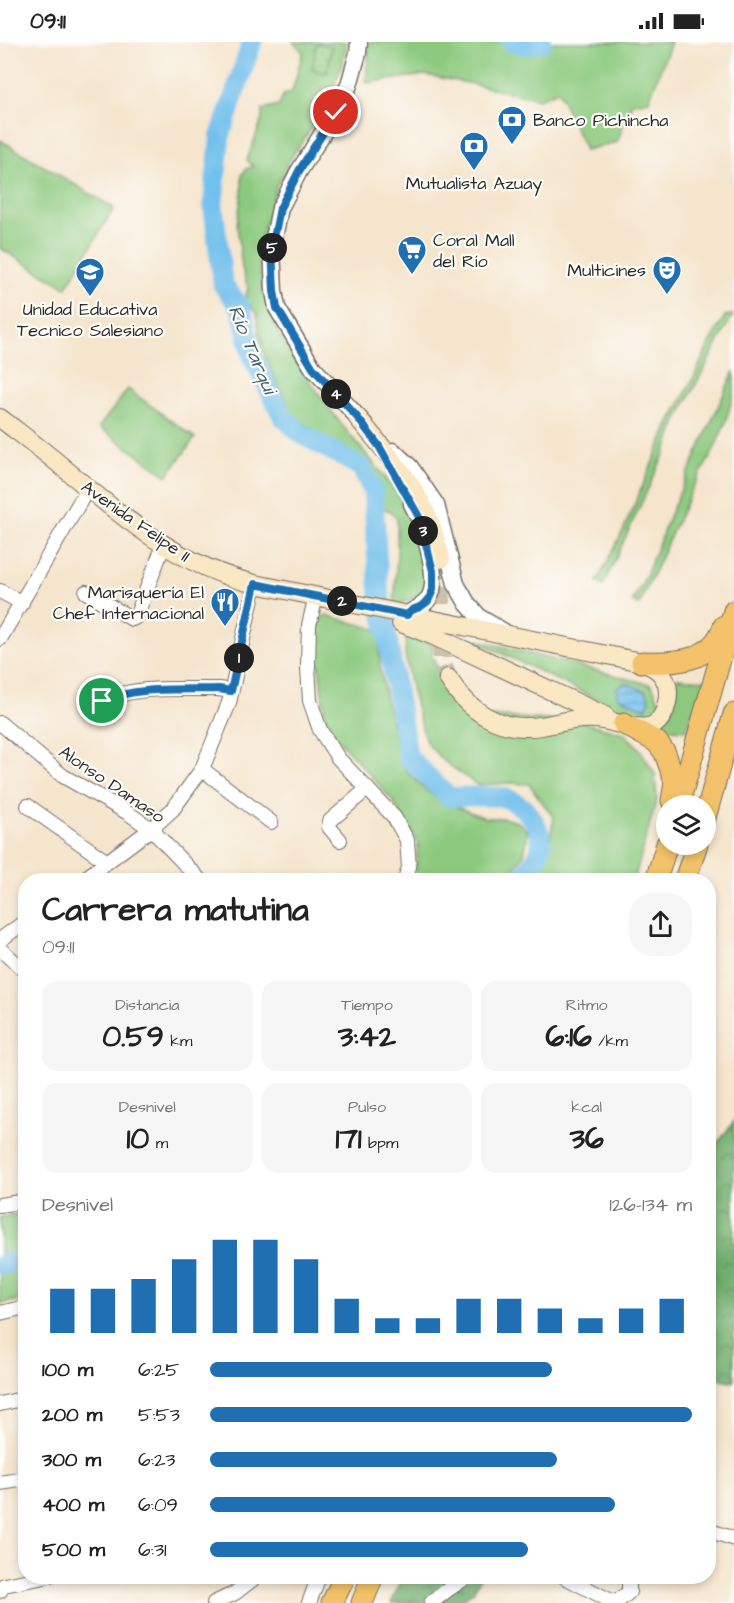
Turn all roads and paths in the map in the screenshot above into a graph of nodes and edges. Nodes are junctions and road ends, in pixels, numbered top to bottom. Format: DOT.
graph roads {
  1 [pos="359,42"];
  2 [pos="357,417"];
  3 [pos="0,418"];
  4 [pos="88,488"];
  5 [pos="164,544"];
  6 [pos="441,558"];
  7 [pos="255,584"];
  8 [pos="0,591"];
  9 [pos="86,592"];
  10 [pos="320,597"];
  11 [pos="22,603"];
  12 [pos="734,603"];
  13 [pos="734,611"];
  14 [pos="404,618"];
  15 [pos="511,636"];
  16 [pos="0,639"];
  17 [pos="642,662"];
  18 [pos="448,678"];
  19 [pos="231,691"];
  20 [pos="100,703"];
  21 [pos="734,714"];
  22 [pos="0,723"];
  23 [pos="624,724"];
  24 [pos="202,769"];
  25 [pos="367,789"];
  26 [pos="673,795"];
  27 [pos="681,795"];
  28 [pos="711,795"];
  29 [pos="28,806"];
  30 [pos="271,822"];
  31 [pos="151,829"];
  32 [pos="340,840"];
  33 [pos="664,855"];
  34 [pos="693,855"];
  35 [pos="107,862"];
  36 [pos="92,873"];
  37 [pos="193,873"];
  38 [pos="407,873"];
  39 [pos="658,873"];
  40 [pos="687,873"];
  41 [pos="18,927"];
  42 [pos="0,939"];
  43 [pos="0,949"];
  44 [pos="18,965"];
  45 [pos="18,1202"];
  46 [pos="0,1205"];
  47 [pos="18,1309"];
  48 [pos="0,1312"];
  49 [pos="18,1400"];
  50 [pos="0,1404"];
  51 [pos="18,1480"];
  52 [pos="0,1483"];
  53 [pos="716,1533"];
  54 [pos="734,1539"];
  55 [pos="18,1582"];
  56 [pos="247,1584"];
  57 [pos="316,1584"];
  58 [pos="341,1584"];
  59 [pos="370,1584"];
  60 [pos="456,1584"];
  61 [pos="578,1584"];
  62 [pos="629,1584"];
  63 [pos="2,1585"];
  64 [pos="214,1603"];
  65 [pos="309,1603"];
  66 [pos="332,1603"];
  67 [pos="362,1603"];
  68 [pos="431,1603"];
  1 -- 2 [label="street"];
  2 -- 6 [label="main road"];
  2 -- 14 [label="street"];
  2 -- 15 [label="street"];
  3 -- 4 [label="main road, Avenida Felipe II"];
  4 -- 5 [label="main road, Avenida Felipe II"];
  4 -- 11 [label="street"];
  5 -- 7 [label="main road, Avenida Felipe II"];
  5 -- 9 [label="street"];
  7 -- 10 [label="main road, Avenida Felipe II"];
  7 -- 19 [label="street"];
  8 -- 11 [label="street"];
  10 -- 14 [label="main road, Avenida Felipe II"];
  10 -- 25 [label="street"];
  11 -- 16 [label="street"];
  12 -- 17 [label="highway"];
  13 -- 27 [label="highway"];
  14 -- 15 [label="main road, Avenida Felipe II"];
  14 -- 23 [label="main road, Avenida Felipe II"];
  15 -- 17 [label="main road, Avenida Felipe II"];
  17 -- 23 [label="main road"];
  18 -- 23 [label="main road"];
  19 -- 20 [label="street"];
  19 -- 24 [label="street"];
  21 -- 28 [label="highway"];
  22 -- 31 [label="street, Alonso Damaso"];
  23 -- 26 [label="highway"];
  24 -- 30 [label="street"];
  24 -- 31 [label="street"];
  25 -- 32 [label="street"];
  25 -- 38 [label="street"];
  29 -- 35 [label="street"];
  31 -- 35 [label="street"];
  31 -- 37 [label="street, Alonso Damaso"];
  33 -- 39 [label="highway"];
  34 -- 40 [label="highway"];
  35 -- 36 [label="street"];
  41 -- 42 [label="street"];
  43 -- 44 [label="street"];
  45 -- 46 [label="street"];
  47 -- 48 [label="street"];
  49 -- 50 [label="street"];
  51 -- 52 [label="street"];
  53 -- 54 [label="street"];
  55 -- 63 [label="street"];
  56 -- 64 [label="street"];
  57 -- 65 [label="street"];
  58 -- 66 [label="highway"];
  59 -- 67 [label="highway"];
  60 -- 68 [label="street"];
  61 -- 62 [label="street"];
}
